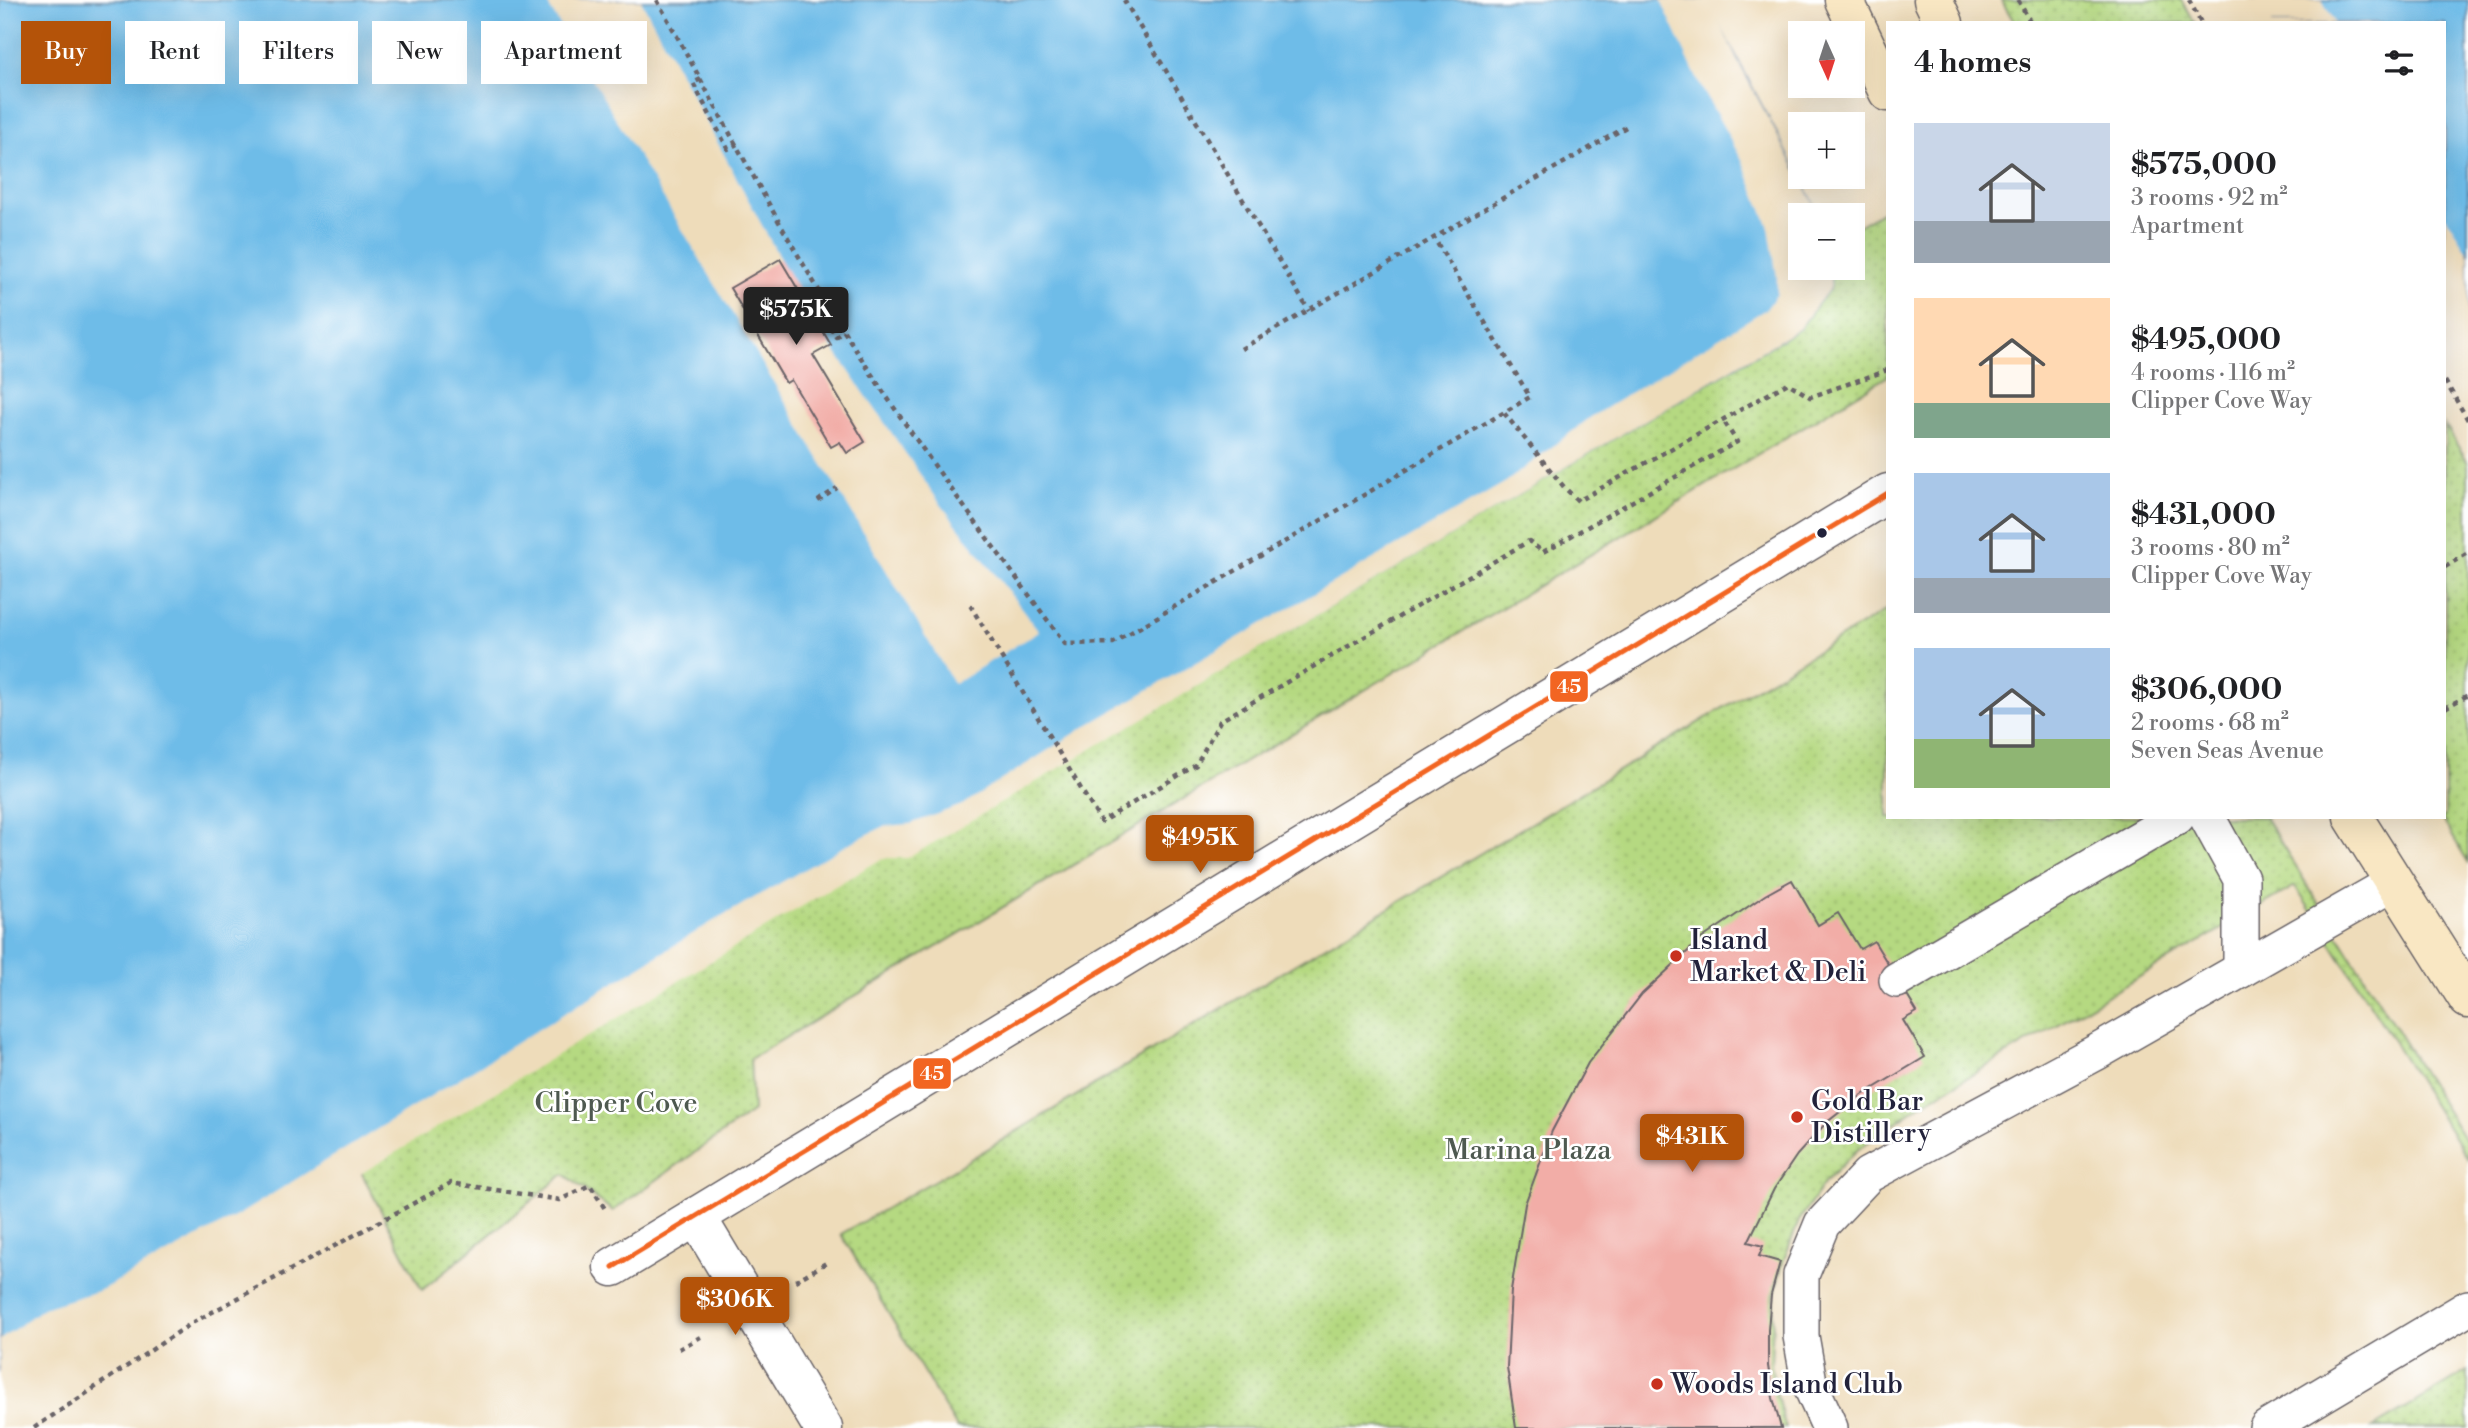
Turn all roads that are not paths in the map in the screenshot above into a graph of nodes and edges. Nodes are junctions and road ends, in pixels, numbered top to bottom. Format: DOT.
graph roads {
  1 [pos="1844,0"];
  2 [pos="1933,0"];
  3 [pos="1943,21"];
  4 [pos="1886,88"];
  5 [pos="1886,494"];
  6 [pos="2173,819"];
  7 [pos="2208,819"];
  8 [pos="2354,819"];
  9 [pos="2393,883"];
  10 [pos="2241,970"];
  11 [pos="1898,980"];
  12 [pos="2468,999"];
  13 [pos="695,1216"];
  14 [pos="612,1267"];
  15 [pos="2454,1315"];
  16 [pos="823,1428"];
  17 [pos="1830,1428"];
  18 [pos="2267,1428"];
  1 -- 4 [label="street"];
  2 -- 3 [label="street"];
  5 -- 13 [label="street"];
  6 -- 11 [label="lane"];
  7 -- 10 [label="lane"];
  8 -- 9 [label="street"];
  9 -- 10 [label="lane"];
  9 -- 12 [label="street"];
  10 -- 17 [label="lane"];
  13 -- 14 [label="street"];
  13 -- 16 [label="street"];
  15 -- 18 [label="lane"];
}
